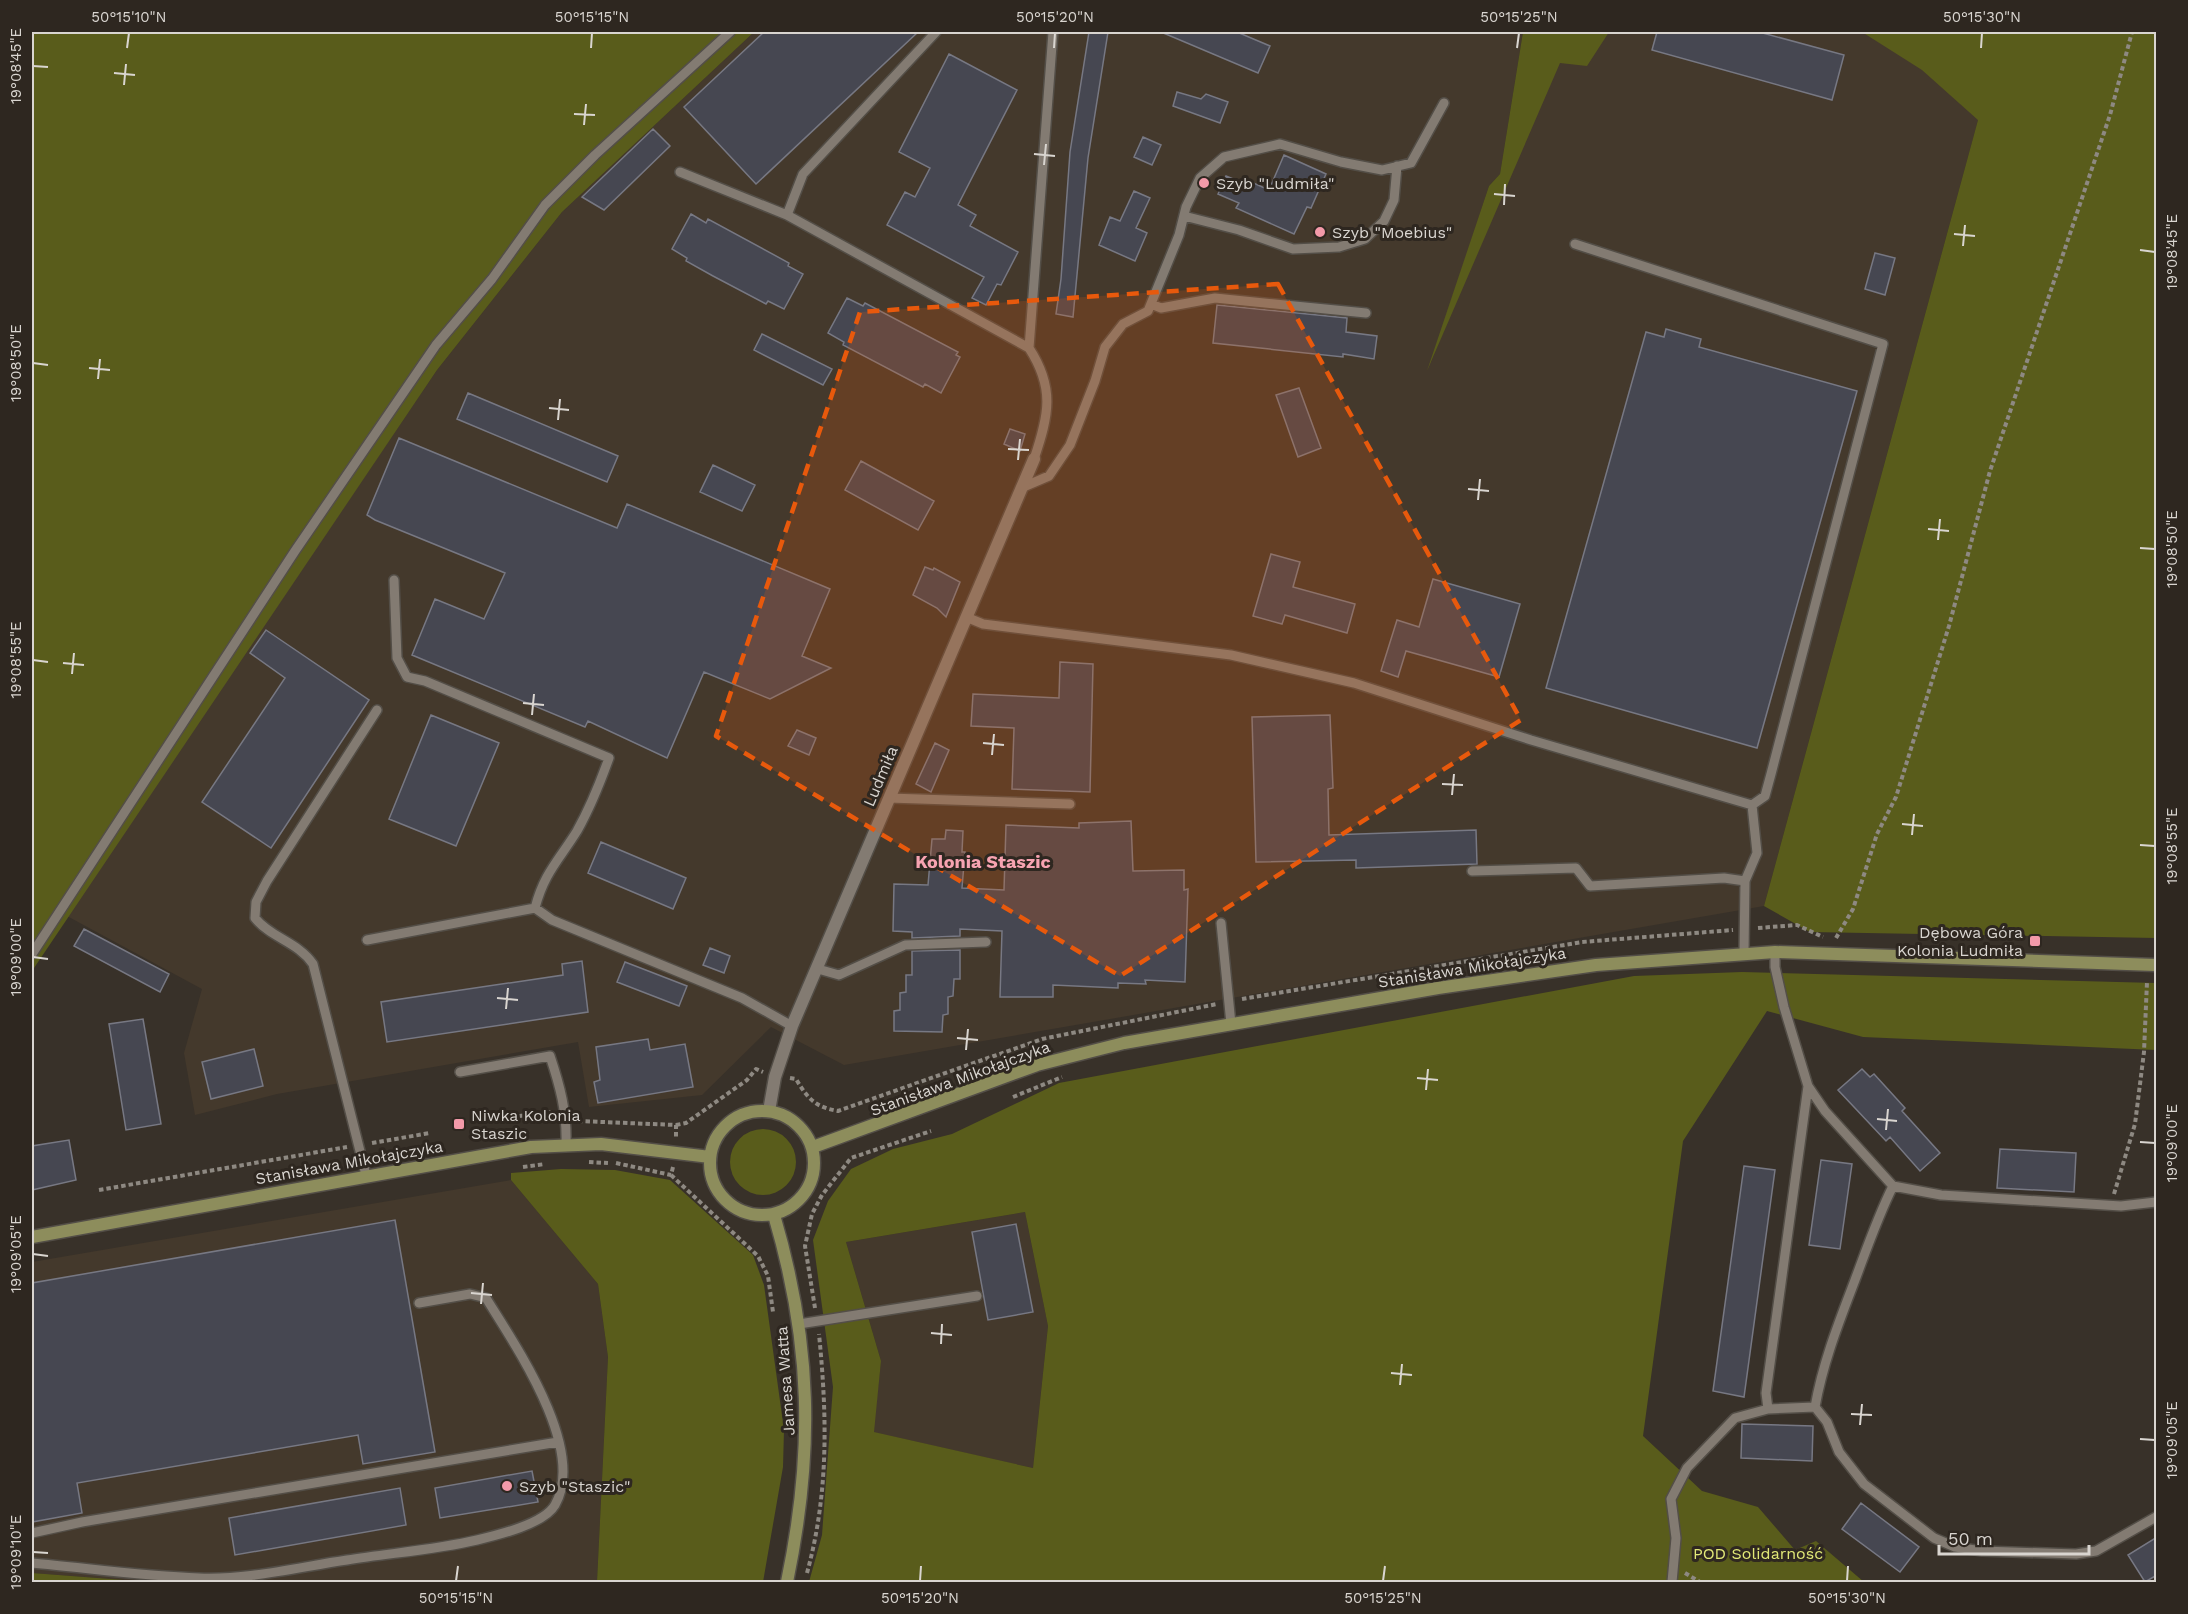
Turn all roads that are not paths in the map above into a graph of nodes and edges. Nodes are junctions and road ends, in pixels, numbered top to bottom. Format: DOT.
graph roads {
  1 [pos="730,32"];
  2 [pos="936,32"];
  3 [pos="1053,32"];
  4 [pos="1444,103"];
  5 [pos="1397,166"];
  6 [pos="680,172"];
  7 [pos="787,215"];
  8 [pos="1184,216"];
  9 [pos="1575,244"];
  10 [pos="1150,304"];
  11 [pos="1366,313"];
  12 [pos="1029,348"];
  13 [pos="1034,459"];
  14 [pos="1021,488"];
  15 [pos="394,580"];
  16 [pos="966,617"];
  17 [pos="377,710"];
  18 [pos="889,798"];
  19 [pos="1070,804"];
  20 [pos="1752,805"];
  21 [pos="1472,872"];
  22 [pos="1745,881"];
  23 [pos="535,908"];
  24 [pos="1221,923"];
  25 [pos="367,940"];
  26 [pos="986,942"];
  27 [pos="1744,952"];
  28 [pos="1775,952"];
  29 [pos="32,954"];
  30 [pos="2157,965"];
  31 [pos="818,969"];
  32 [pos="1231,1024"];
  33 [pos="792,1026"];
  34 [pos="460,1072"];
  35 [pos="1808,1086"];
  36 [pos="769,1111"];
  37 [pos="566,1143"];
  38 [pos="813,1147"];
  39 [pos="710,1156"];
  40 [pos="366,1175"];
  41 [pos="1893,1186"];
  42 [pos="2157,1202"];
  43 [pos="774,1215"];
  44 [pos="32,1237"];
  45 [pos="977,1296"];
  46 [pos="418,1303"];
  47 [pos="799,1324"];
  48 [pos="1815,1407"];
  49 [pos="1768,1410"];
  50 [pos="558,1442"];
  51 [pos="2157,1517"];
  52 [pos="32,1533"];
  53 [pos="32,1563"];
  54 [pos="787,1582"];
  55 [pos="1672,1582"];
  1 -- 29 [label="lane"];
  2 -- 7 [label="lane"];
  3 -- 12 [label="lane"];
  4 -- 5 [label="lane"];
  5 -- 8 [label="lane"];
  5 -- 8 [label="lane"];
  6 -- 7 [label="lane"];
  7 -- 12 [label="lane"];
  8 -- 10 [label="lane"];
  9 -- 20 [label="lane"];
  10 -- 11 [label="lane"];
  10 -- 14 [label="lane"];
  12 -- 13 [label="lane"];
  13 -- 14 [label="street, Ludmiła"];
  14 -- 16 [label="street, Ludmiła"];
  15 -- 23 [label="lane"];
  16 -- 18 [label="street, Ludmiła"];
  16 -- 20 [label="lane"];
  17 -- 40 [label="lane"];
  18 -- 19 [label="lane"];
  18 -- 31 [label="street, Ludmiła"];
  20 -- 22 [label="lane"];
  21 -- 22 [label="lane"];
  22 -- 27 [label="lane"];
  23 -- 25 [label="lane"];
  23 -- 33 [label="lane"];
  24 -- 32 [label="lane"];
  26 -- 31 [label="lane"];
  27 -- 28 [label="street, Stanisława Mikołajczyka"];
  27 -- 32 [label="street, Stanisława Mikołajczyka"];
  28 -- 30 [label="street, Stanisława Mikołajczyka"];
  28 -- 35 [label="lane"];
  31 -- 33 [label="street, Ludmiła"];
  32 -- 38 [label="street, Stanisława Mikołajczyka"];
  33 -- 36 [label="street, Ludmiła"];
  34 -- 37 [label="lane"];
  35 -- 41 [label="lane"];
  35 -- 49 [label="lane"];
  36 -- 38 [label="street"];
  36 -- 39 [label="street"];
  37 -- 39 [label="street, Stanisława Mikołajczyka"];
  37 -- 40 [label="street, Stanisława Mikołajczyka"];
  38 -- 43 [label="street"];
  39 -- 43 [label="street"];
  40 -- 44 [label="street, Stanisława Mikołajczyka"];
  41 -- 42 [label="lane"];
  41 -- 48 [label="lane"];
  43 -- 47 [label="street, Jamesa Watta"];
  45 -- 47 [label="lane"];
  46 -- 50 [label="lane"];
  47 -- 54 [label="street, Jamesa Watta"];
  48 -- 49 [label="lane"];
  48 -- 51 [label="lane"];
  49 -- 55 [label="lane"];
  50 -- 52 [label="lane"];
  50 -- 53 [label="lane"];
}
